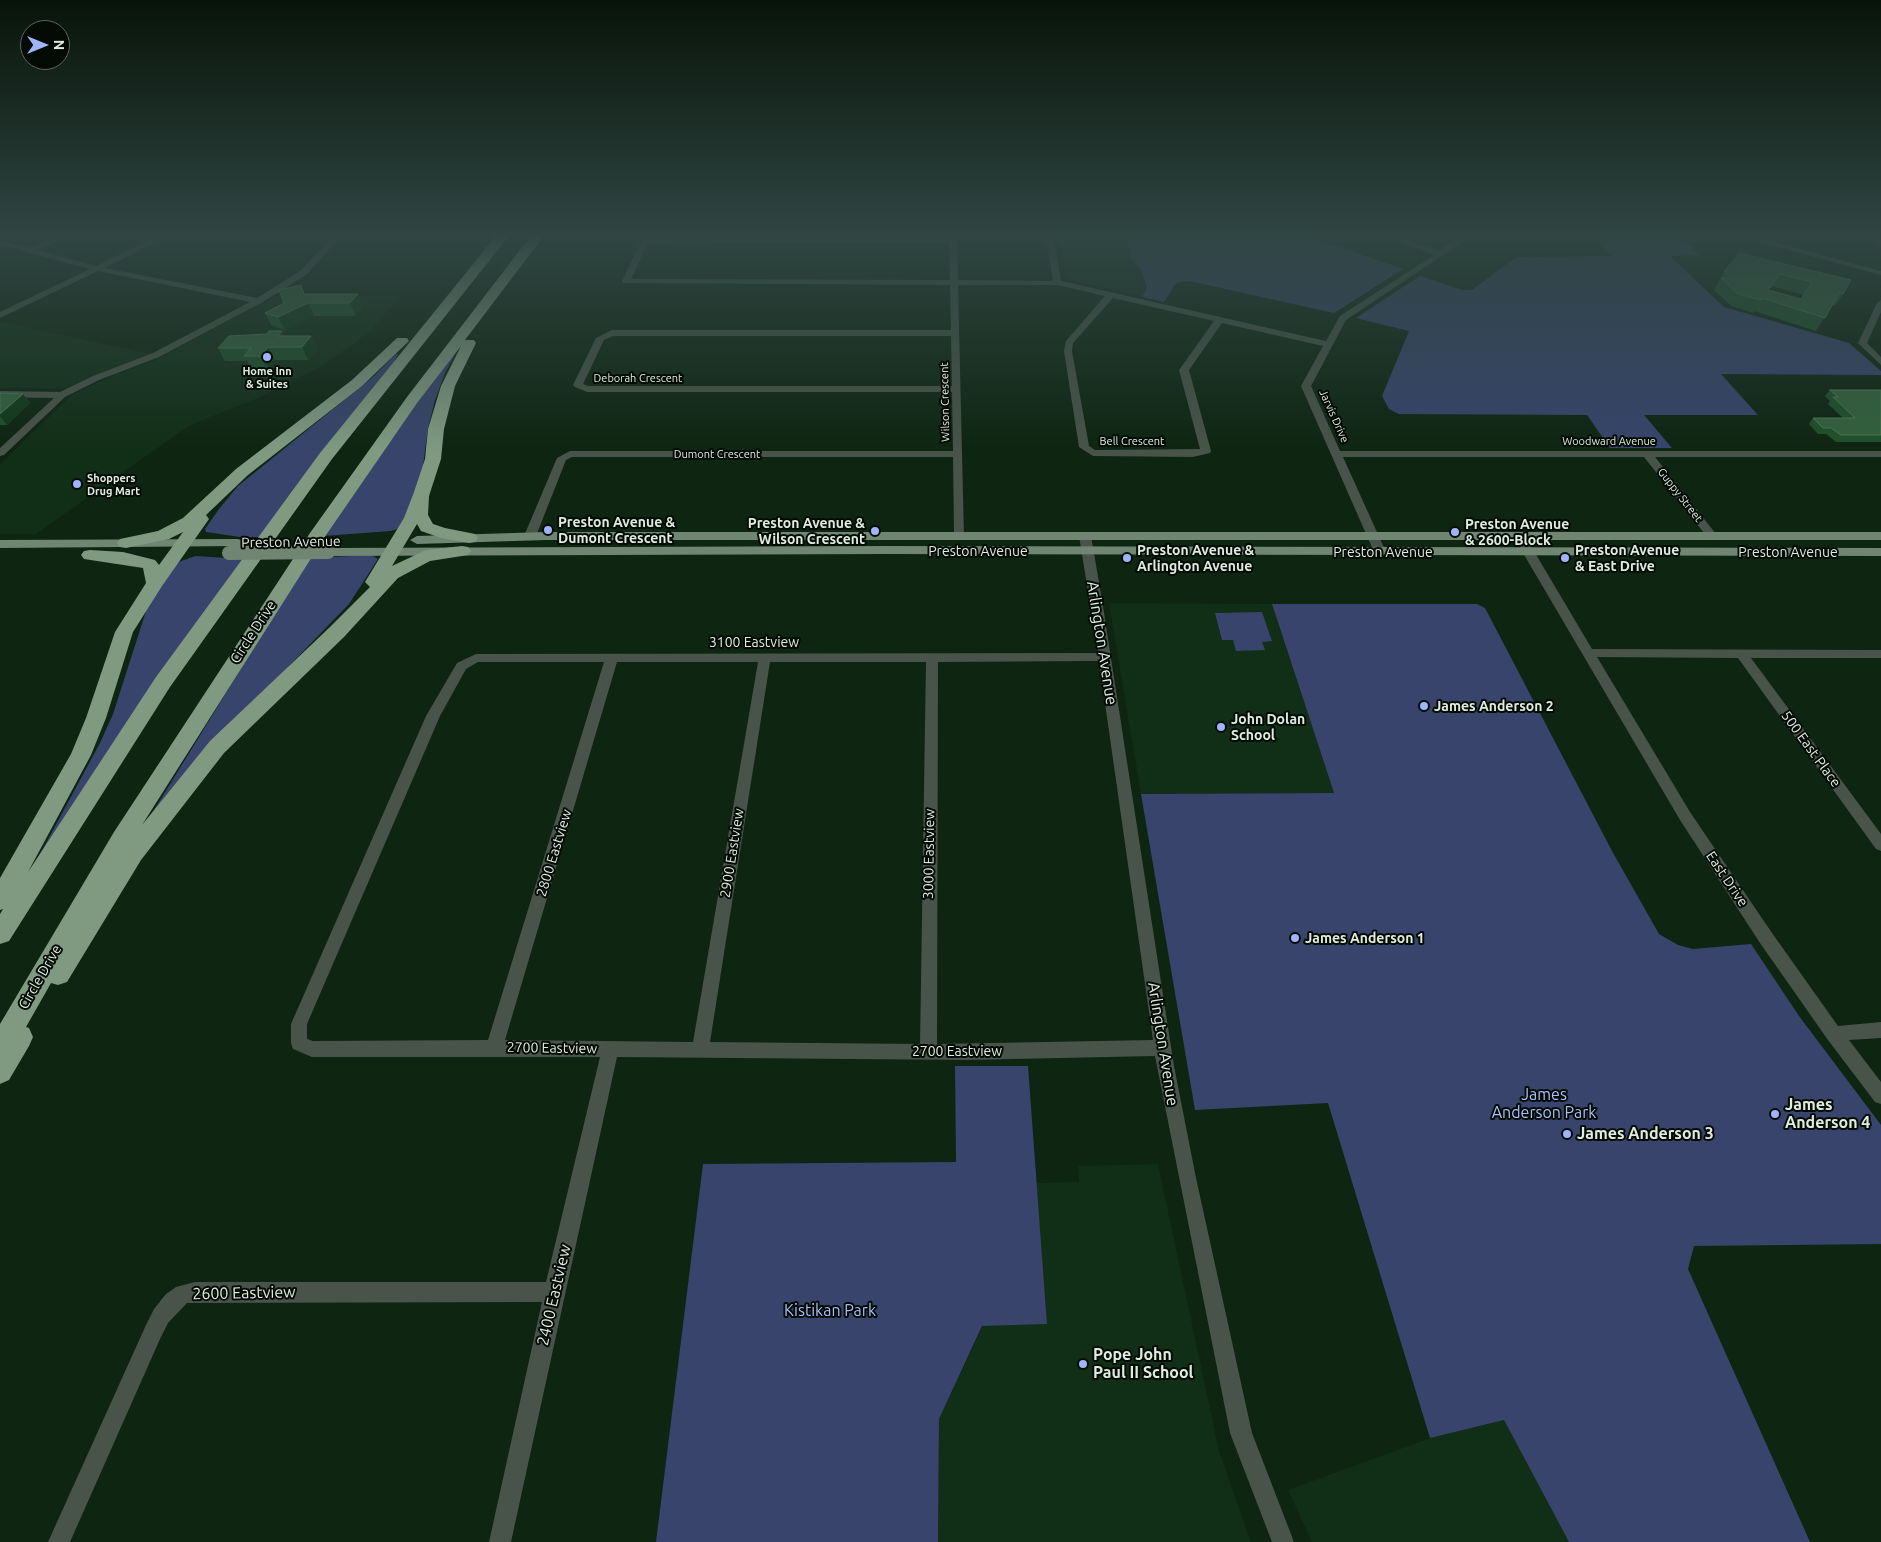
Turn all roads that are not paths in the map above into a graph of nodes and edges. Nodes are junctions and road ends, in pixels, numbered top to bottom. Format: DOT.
graph roads {
  1 [pos="9,309"];
  2 [pos="243,309"];
  3 [pos="432,309"];
  4 [pos="444,309"];
  5 [pos="483,309"];
  6 [pos="490,309"];
  7 [pos="955,309"];
  8 [pos="1099,309"];
  9 [pos="1171,309"];
  10 [pos="1357,309"];
  11 [pos="12,310"];
  12 [pos="1878,313"];
  13 [pos="0,315"];
  14 [pos="1219,320"];
  15 [pos="955,333"];
  16 [pos="1328,344"];
  17 [pos="1881,362"];
  18 [pos="956,389"];
  19 [pos="0,394"];
  20 [pos="62,395"];
  21 [pos="0,453"];
  22 [pos="958,454"];
  23 [pos="1337,454"];
  24 [pos="1648,454"];
  25 [pos="1881,454"];
  26 [pos="222,491"];
  27 [pos="422,492"];
  28 [pos="530,536"];
  29 [pos="582,536"];
  30 [pos="960,536"];
  31 [pos="1085,536"];
  32 [pos="1373,536"];
  33 [pos="1520,536"];
  34 [pos="1712,536"];
  35 [pos="1881,536"];
  36 [pos="126,543"];
  37 [pos="0,544"];
  38 [pos="465,544"];
  39 [pos="396,546"];
  40 [pos="179,548"];
  41 [pos="885,550"];
  42 [pos="524,551"];
  43 [pos="979,551"];
  44 [pos="1087,551"];
  45 [pos="1380,552"];
  46 [pos="1528,552"];
  47 [pos="1881,552"];
  48 [pos="0,555"];
  49 [pos="90,555"];
  50 [pos="154,583"];
  51 [pos="337,632"];
  52 [pos="1588,653"];
  53 [pos="1742,653"];
  54 [pos="1881,654"];
  55 [pos="612,657"];
  56 [pos="764,657"];
  57 [pos="932,657"];
  58 [pos="1105,657"];
  59 [pos="433,716"];
  60 [pos="1881,845"];
  61 [pos="0,900"];
  62 [pos="0,934"];
  63 [pos="1881,1030"];
  64 [pos="1834,1034"];
  65 [pos="0,1048"];
  66 [pos="494,1048"];
  67 [pos="1162,1048"];
  68 [pos="610,1049"];
  69 [pos="700,1049"];
  70 [pos="928,1052"];
  71 [pos="0,1071"];
  72 [pos="1881,1096"];
  73 [pos="554,1292"];
  74 [pos="59,1542"];
  75 [pos="500,1542"];
  76 [pos="1282,1542"];
  1 -- 11 [label="street"];
  2 -- 20 [label="street"];
  3 -- 26 [label="highway"];
  4 -- 62 [label="highway"];
  5 -- 65 [label="highway, Circle Drive"];
  6 -- 27 [label="highway"];
  7 -- 15 [label="street, Wilson Crescent"];
  8 -- 14 [label="street, Bell Crescent"];
  9 -- 14 [label="street"];
  10 -- 16 [label="street, Jarvis Drive"];
  11 -- 13 [label="street"];
  12 -- 17 [label="street"];
  14 -- 16 [label="street"];
  15 -- 18 [label="street, Wilson Crescent"];
  15 -- 18 [label="street, Deborah Crescent"];
  16 -- 23 [label="street, Jarvis Drive"];
  18 -- 22 [label="street, Wilson Crescent"];
  19 -- 20 [label="street"];
  20 -- 21 [label="street"];
  22 -- 28 [label="street, Dumont Crescent"];
  22 -- 30 [label="street, Wilson Crescent"];
  23 -- 24 [label="street, Woodward Avenue"];
  23 -- 32 [label="street, Jarvis Drive"];
  24 -- 25 [label="street, Woodward Avenue"];
  24 -- 34 [label="street, Guppy Street"];
  26 -- 36 [label="highway"];
  26 -- 40 [label="highway"];
  27 -- 38 [label="highway"];
  27 -- 39 [label="highway"];
  28 -- 29 [label="main road, Preston Avenue"];
  28 -- 38 [label="main road, Preston Avenue"];
  29 -- 30 [label="main road, Preston Avenue"];
  29 -- 42 [label="main road, Preston Avenue"];
  30 -- 31 [label="main road, Preston Avenue"];
  30 -- 41 [label="main road, Preston Avenue"];
  30 -- 43 [label="main road"];
  31 -- 32 [label="main road, Preston Avenue"];
  31 -- 44 [label="street, Arlington Avenue"];
  32 -- 33 [label="main road, Preston Avenue"];
  32 -- 45 [label="street, Jarvis Drive"];
  33 -- 34 [label="main road, Preston Avenue"];
  33 -- 46 [label="street, East Drive"];
  34 -- 35 [label="main road, Preston Avenue"];
  36 -- 37 [label="main road, Preston Avenue"];
  36 -- 40 [label="main road, Preston Avenue"];
  38 -- 39 [label="main road, Preston Avenue"];
  38 -- 42 [label="main road, Preston Avenue"];
  38 -- 51 [label="highway"];
  39 -- 40 [label="main road, Preston Avenue, bridge"];
  39 -- 51 [label="highway"];
  40 -- 49 [label="main road, Preston Avenue"];
  40 -- 50 [label="highway"];
  41 -- 42 [label="main road, Preston Avenue"];
  41 -- 43 [label="main road, Preston Avenue"];
  43 -- 44 [label="main road, Preston Avenue"];
  44 -- 45 [label="main road, Preston Avenue"];
  44 -- 58 [label="street, Arlington Avenue"];
  45 -- 46 [label="main road, Preston Avenue"];
  46 -- 47 [label="main road, Preston Avenue"];
  46 -- 52 [label="street, East Drive"];
  48 -- 49 [label="main road, Preston Avenue"];
  49 -- 50 [label="highway"];
  50 -- 61 [label="highway"];
  51 -- 71 [label="highway"];
  52 -- 53 [label="street"];
  52 -- 64 [label="street, East Drive"];
  53 -- 54 [label="street"];
  53 -- 60 [label="street, 500 East Place"];
  55 -- 56 [label="street, 3100 Eastview"];
  55 -- 59 [label="street, 3100 Eastview"];
  55 -- 66 [label="street, 2800 Eastview"];
  56 -- 57 [label="street, 3100 Eastview"];
  56 -- 69 [label="street, 2900 Eastview"];
  57 -- 58 [label="street, 3100 Eastview"];
  57 -- 70 [label="street, 3000 Eastview"];
  58 -- 67 [label="street, Arlington Avenue"];
  59 -- 66 [label="street, 2700 Eastview"];
  63 -- 64 [label="street"];
  64 -- 72 [label="street, East Drive"];
  66 -- 68 [label="street, 2700 Eastview"];
  67 -- 70 [label="street, 2700 Eastview"];
  67 -- 76 [label="street, Arlington Avenue"];
  68 -- 69 [label="street, 2700 Eastview"];
  68 -- 73 [label="street, 2400 Eastview"];
  69 -- 70 [label="street, 2700 Eastview"];
  73 -- 74 [label="street, 2600 Eastview"];
  73 -- 75 [label="street, 2400 Eastview"];
}
